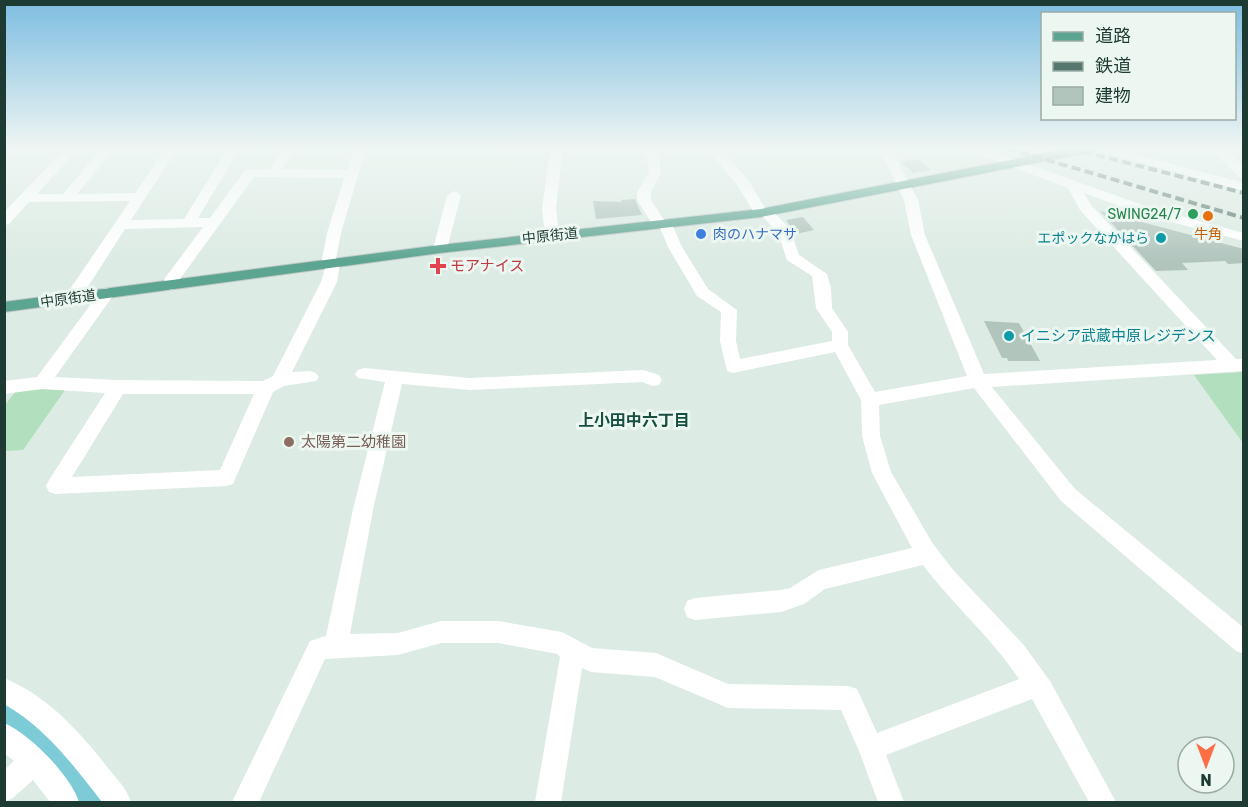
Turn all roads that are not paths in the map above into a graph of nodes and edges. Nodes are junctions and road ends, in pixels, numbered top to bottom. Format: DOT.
graph roads {
  1 [pos="37,186"];
  2 [pos="77,186"];
  3 [pos="147,186"];
  4 [pos="211,186"];
  5 [pos="241,186"];
  6 [pos="348,186"];
  7 [pos="552,186"];
  8 [pos="648,186"];
  9 [pos="745,186"];
  10 [pos="905,186"];
  11 [pos="1068,186"];
  12 [pos="1074,188"];
  13 [pos="454,195"];
  14 [pos="140,197"];
  15 [pos="25,198"];
  16 [pos="66,198"];
  17 [pos="763,212"];
  18 [pos="4,221"];
  19 [pos="216,222"];
  20 [pos="188,223"];
  21 [pos="662,224"];
  22 [pos="121,225"];
  23 [pos="552,236"];
  24 [pos="1244,237"];
  25 [pos="440,249"];
  26 [pos="330,263"];
  27 [pos="171,285"];
  28 [pos="107,293"];
  29 [pos="72,298"];
  30 [pos="4,307"];
  31 [pos="840,345"];
  32 [pos="1237,365"];
  33 [pos="364,374"];
  34 [pos="310,376"];
  35 [pos="395,377"];
  36 [pos="653,380"];
  37 [pos="978,381"];
  38 [pos="42,383"];
  39 [pos="273,384"];
  40 [pos="118,387"];
  41 [pos="4,388"];
  42 [pos="870,400"];
  43 [pos="929,554"];
  44 [pos="695,609"];
  45 [pos="1244,644"];
  46 [pos="336,646"];
  47 [pos="573,652"];
  48 [pos="1036,685"];
  49 [pos="4,690"];
  50 [pos="4,736"];
  51 [pos="871,748"];
  52 [pos="34,761"];
  53 [pos="4,789"];
  54 [pos="66,802"];
  55 [pos="118,802"];
  56 [pos="245,802"];
  57 [pos="548,802"];
  58 [pos="891,802"];
  59 [pos="1103,802"];
  1 -- 15 [label="street"];
  2 -- 16 [label="street"];
  3 -- 14 [label="street"];
  4 -- 20 [label="street"];
  5 -- 19 [label="street"];
  6 -- 26 [label="street"];
  7 -- 23 [label="street"];
  8 -- 21 [label="street"];
  9 -- 17 [label="street"];
  10 -- 17 [label="main road, 中原街道"];
  10 -- 37 [label="street"];
  11 -- 12 [label="street"];
  12 -- 24 [label="street"];
  12 -- 32 [label="street"];
  13 -- 25 [label="street"];
  14 -- 16 [label="street"];
  14 -- 22 [label="street"];
  15 -- 16 [label="street"];
  15 -- 18 [label="street"];
  17 -- 21 [label="main road, 中原街道"];
  17 -- 31 [label="street"];
  19 -- 20 [label="street"];
  19 -- 27 [label="street"];
  20 -- 22 [label="street"];
  21 -- 23 [label="main road, 中原街道"];
  21 -- 31 [label="street"];
  22 -- 29 [label="street"];
  23 -- 25 [label="main road, 中原街道"];
  25 -- 26 [label="main road, 中原街道"];
  26 -- 27 [label="main road, 中原街道"];
  26 -- 39 [label="street"];
  27 -- 28 [label="main road, 中原街道"];
  28 -- 29 [label="main road, 中原街道"];
  28 -- 38 [label="street"];
  29 -- 30 [label="main road, 中原街道"];
  31 -- 42 [label="street"];
  32 -- 37 [label="street"];
  33 -- 35 [label="street"];
  34 -- 39 [label="street"];
  35 -- 36 [label="street"];
  35 -- 46 [label="street"];
  37 -- 42 [label="street"];
  37 -- 45 [label="street"];
  38 -- 40 [label="street"];
  38 -- 41 [label="street"];
  39 -- 40 [label="street"];
  39 -- 40 [label="street"];
  42 -- 43 [label="street"];
  43 -- 44 [label="street"];
  43 -- 48 [label="street"];
  46 -- 47 [label="street"];
  46 -- 56 [label="street"];
  47 -- 51 [label="street"];
  47 -- 57 [label="street"];
  48 -- 51 [label="street"];
  48 -- 59 [label="street"];
  49 -- 55 [label="street"];
  50 -- 52 [label="street"];
  51 -- 58 [label="street"];
  52 -- 53 [label="street"];
  52 -- 54 [label="street"];
}
